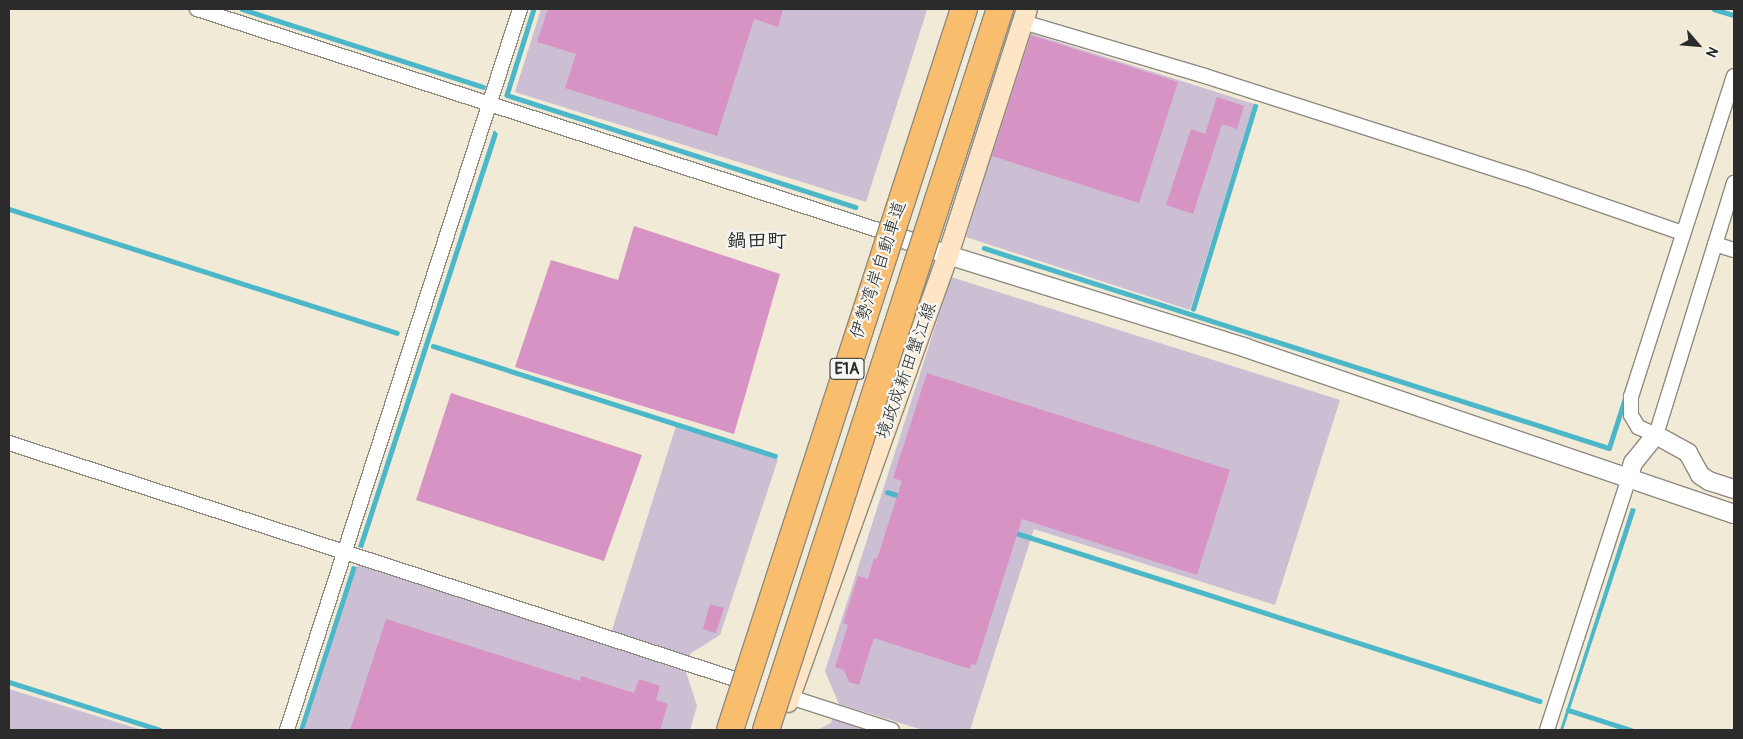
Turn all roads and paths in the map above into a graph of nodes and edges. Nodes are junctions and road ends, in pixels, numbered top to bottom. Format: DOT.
graph roads {
  1 [pos="197,9"];
  2 [pos="520,9"];
  3 [pos="954,9"];
  4 [pos="964,9"];
  5 [pos="1000,9"];
  6 [pos="1025,15"];
  7 [pos="1734,76"];
  8 [pos="489,103"];
  9 [pos="1734,183"];
  10 [pos="884,232"];
  11 [pos="1683,233"];
  12 [pos="1715,244"];
  13 [pos="1734,250"];
  14 [pos="948,255"];
  15 [pos="1656,435"];
  16 [pos="9,443"];
  17 [pos="1628,480"];
  18 [pos="1734,489"];
  19 [pos="1734,514"];
  20 [pos="344,550"];
  21 [pos="741,680"];
  22 [pos="790,697"];
  23 [pos="287,730"];
  24 [pos="724,730"];
  25 [pos="730,730"];
  26 [pos="766,730"];
  27 [pos="779,730"];
  28 [pos="892,730"];
  29 [pos="1547,730"];
  1 -- 8 [label="street"];
  2 -- 8 [label="street"];
  3 -- 10 [label="main road"];
  4 -- 25 [label="highway, 伊勢湾岸自動車道 / E1A, bridge"];
  5 -- 26 [label="highway, 伊勢湾岸自動車道 / E1A, bridge"];
  6 -- 11 [label="street"];
  6 -- 14 [label="main road, 境政成新田蟹江線"];
  7 -- 11 [label="street"];
  8 -- 10 [label="street"];
  8 -- 20 [label="street"];
  9 -- 12 [label="street"];
  10 -- 14 [label="street"];
  10 -- 21 [label="main road"];
  11 -- 15 [label="street"];
  12 -- 13 [label="street"];
  12 -- 15 [label="street"];
  14 -- 17 [label="street"];
  14 -- 22 [label="main road, 境政成新田蟹江線"];
  15 -- 17 [label="street"];
  15 -- 18 [label="street"];
  16 -- 20 [label="street"];
  17 -- 19 [label="street"];
  17 -- 29 [label="street"];
  20 -- 21 [label="street"];
  20 -- 23 [label="street"];
  21 -- 24 [label="main road"];
  22 -- 27 [label="main road, 境政成新田蟹江線"];
  22 -- 28 [label="street"];
}
